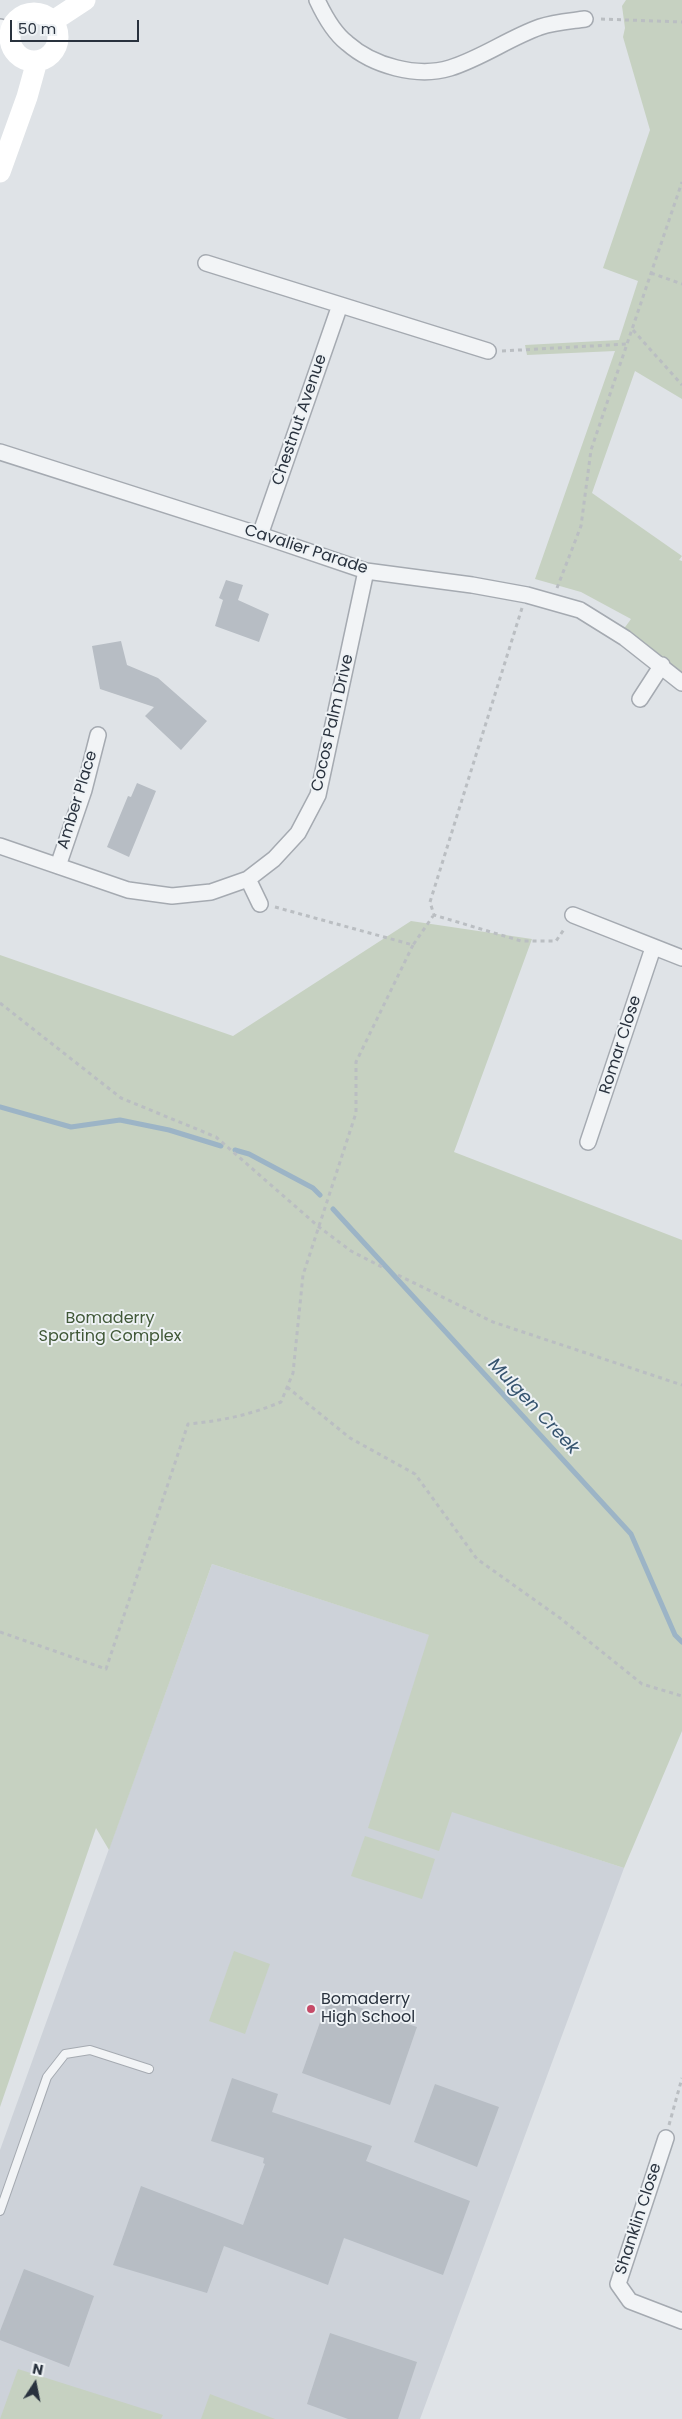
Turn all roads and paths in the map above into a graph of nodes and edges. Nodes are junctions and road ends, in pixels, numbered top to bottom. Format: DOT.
graph roads {
  1 [pos="85,0"];
  2 [pos="317,0"];
  3 [pos="585,19"];
  4 [pos="53,21"];
  5 [pos="682,22"];
  6 [pos="6,28"];
  7 [pos="37,62"];
  8 [pos="0,172"];
  9 [pos="682,182"];
  10 [pos="206,262"];
  11 [pos="651,273"];
  12 [pos="682,284"];
  13 [pos="340,305"];
  14 [pos="632,329"];
  15 [pos="628,344"];
  16 [pos="488,351"];
  17 [pos="682,384"];
  18 [pos="0,452"];
  19 [pos="260,535"];
  20 [pos="366,571"];
  21 [pos="527,595"];
  22 [pos="552,602"];
  23 [pos="662,665"];
  24 [pos="682,683"];
  25 [pos="640,699"];
  26 [pos="98,735"];
  27 [pos="0,846"];
  28 [pos="58,866"];
  29 [pos="248,879"];
  30 [pos="260,904"];
  31 [pos="434,915"];
  32 [pos="573,915"];
  33 [pos="413,945"];
  34 [pos="653,948"];
  35 [pos="682,958"];
  36 [pos="0,1003"];
  37 [pos="588,1142"];
  38 [pos="319,1227"];
  39 [pos="384,1268"];
  40 [pos="398,1275"];
  41 [pos="682,1385"];
  42 [pos="287,1387"];
  43 [pos="0,1632"];
  44 [pos="682,1696"];
  45 [pos="149,2069"];
  46 [pos="682,2078"];
  47 [pos="666,2138"];
  48 [pos="0,2211"];
  49 [pos="682,2321"];
  1 -- 4 [label="street"];
  2 -- 3 [label="street"];
  3 -- 5 [label="path"];
  4 -- 6 [label="street"];
  4 -- 7 [label="street"];
  6 -- 7 [label="street"];
  7 -- 8 [label="street"];
  9 -- 11 [label="path"];
  10 -- 13 [label="street"];
  11 -- 12 [label="path"];
  11 -- 14 [label="path"];
  13 -- 16 [label="street"];
  13 -- 19 [label="street, Chestnut Avenue"];
  14 -- 15 [label="path"];
  14 -- 17 [label="path"];
  15 -- 16 [label="path"];
  15 -- 22 [label="path"];
  18 -- 19 [label="street, Cavalier Parade"];
  19 -- 20 [label="street, Cavalier Parade"];
  20 -- 21 [label="street, Cavalier Parade"];
  20 -- 29 [label="street, Cocos Palm Drive"];
  21 -- 22 [label="street, Cavalier Parade"];
  21 -- 31 [label="path"];
  22 -- 23 [label="street, Cavalier Parade"];
  23 -- 24 [label="street, Cavalier Parade"];
  23 -- 25 [label="street"];
  26 -- 28 [label="street, Amber Place"];
  27 -- 28 [label="street, Cocos Palm Drive"];
  28 -- 29 [label="street, Cocos Palm Drive"];
  29 -- 30 [label="street"];
  30 -- 33 [label="path"];
  31 -- 32 [label="path"];
  31 -- 33 [label="path"];
  32 -- 34 [label="street"];
  33 -- 38 [label="path"];
  34 -- 35 [label="street"];
  34 -- 37 [label="street, Romar Close"];
  36 -- 38 [label="path"];
  38 -- 39 [label="path"];
  38 -- 42 [label="path"];
  40 -- 41 [label="path"];
  42 -- 43 [label="path"];
  42 -- 44 [label="path"];
  45 -- 48 [label="lane"];
  46 -- 47 [label="path"];
  47 -- 49 [label="street, Shanklin Close"];
}
